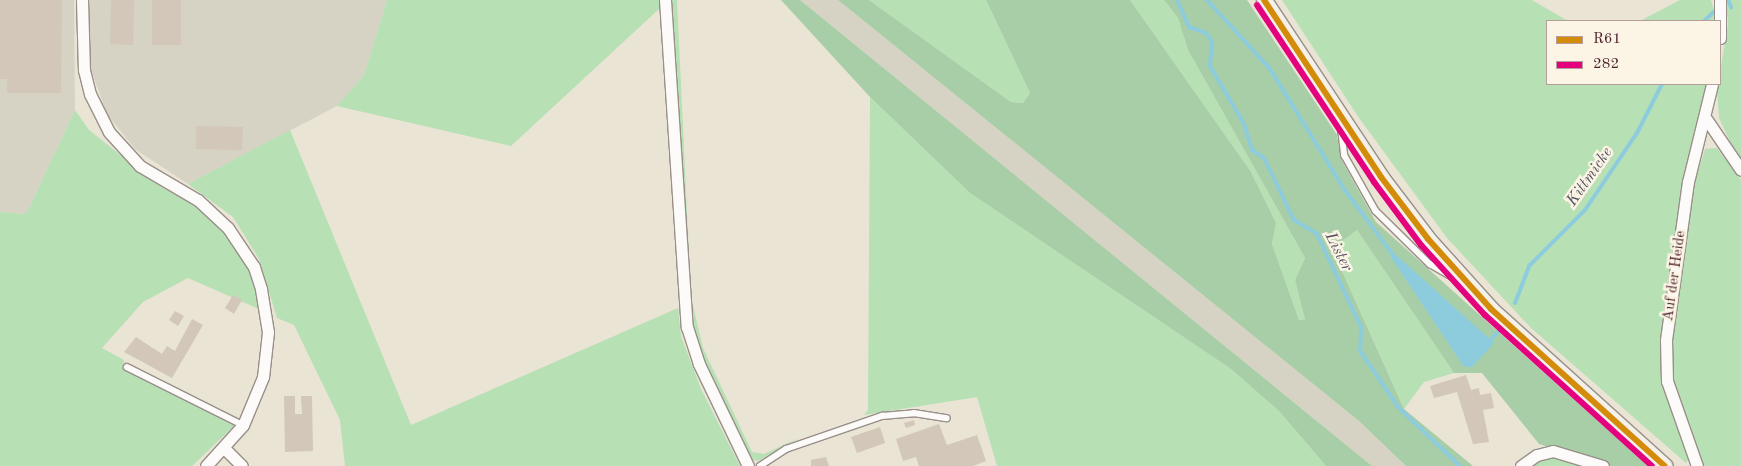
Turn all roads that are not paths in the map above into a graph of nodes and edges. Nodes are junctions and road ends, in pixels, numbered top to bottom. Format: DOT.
graph roads {
  1 [pos="82,0"];
  2 [pos="665,0"];
  3 [pos="1264,0"];
  4 [pos="1720,0"];
  5 [pos="1720,20"];
  6 [pos="1712,85"];
  7 [pos="1340,118"];
  8 [pos="1707,120"];
  9 [pos="1741,170"];
  10 [pos="1470,286"];
  11 [pos="127,367"];
  12 [pos="947,418"];
  13 [pos="242,425"];
  14 [pos="224,448"];
  15 [pos="206,466"];
  16 [pos="242,466"];
  17 [pos="748,466"];
  18 [pos="760,466"];
  19 [pos="1522,466"];
  20 [pos="1602,466"];
  21 [pos="1665,466"];
  22 [pos="1697,466"];
  1 -- 13 [label="street"];
  2 -- 17 [label="street"];
  3 -- 7 [label="main road"];
  4 -- 5 [label="street"];
  6 -- 8 [label="street, Auf der Heide"];
  7 -- 10 [label="main road"];
  7 -- 10 [label="lane"];
  8 -- 9 [label="street"];
  8 -- 22 [label="street, Auf der Heide"];
  10 -- 21 [label="main road"];
  11 -- 13 [label="lane"];
  12 -- 18 [label="lane"];
  13 -- 14 [label="street"];
  14 -- 15 [label="street"];
  14 -- 16 [label="street"];
  19 -- 20 [label="street"];
}
